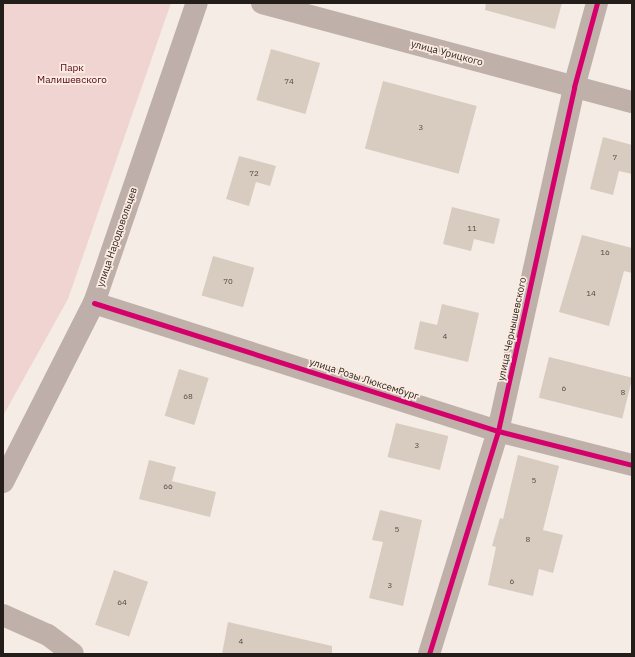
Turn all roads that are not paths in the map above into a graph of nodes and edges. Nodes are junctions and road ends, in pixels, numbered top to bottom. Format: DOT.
graph roads {
  1 [pos="198,3"];
  2 [pos="262,3"];
  3 [pos="597,3"];
  4 [pos="574,87"];
  5 [pos="632,102"];
  6 [pos="94,303"];
  7 [pos="498,431"];
  8 [pos="632,465"];
  9 [pos="3,482"];
  10 [pos="3,615"];
  11 [pos="74,654"];
  12 [pos="428,654"];
  1 -- 6 [label="main road, улица Народовольцев"];
  2 -- 4 [label="street, улица Урицкого"];
  3 -- 4 [label="street, улица Чернышевского"];
  4 -- 5 [label="street, улица Урицкого"];
  4 -- 7 [label="street, улица Чернышевского"];
  6 -- 7 [label="street, улица Розы Люксембург"];
  6 -- 9 [label="main road, улица Народовольцев"];
  7 -- 8 [label="street, улица Розы Люксембург"];
  7 -- 12 [label="street, улица Чернышевского"];
  10 -- 11 [label="street"];
}
